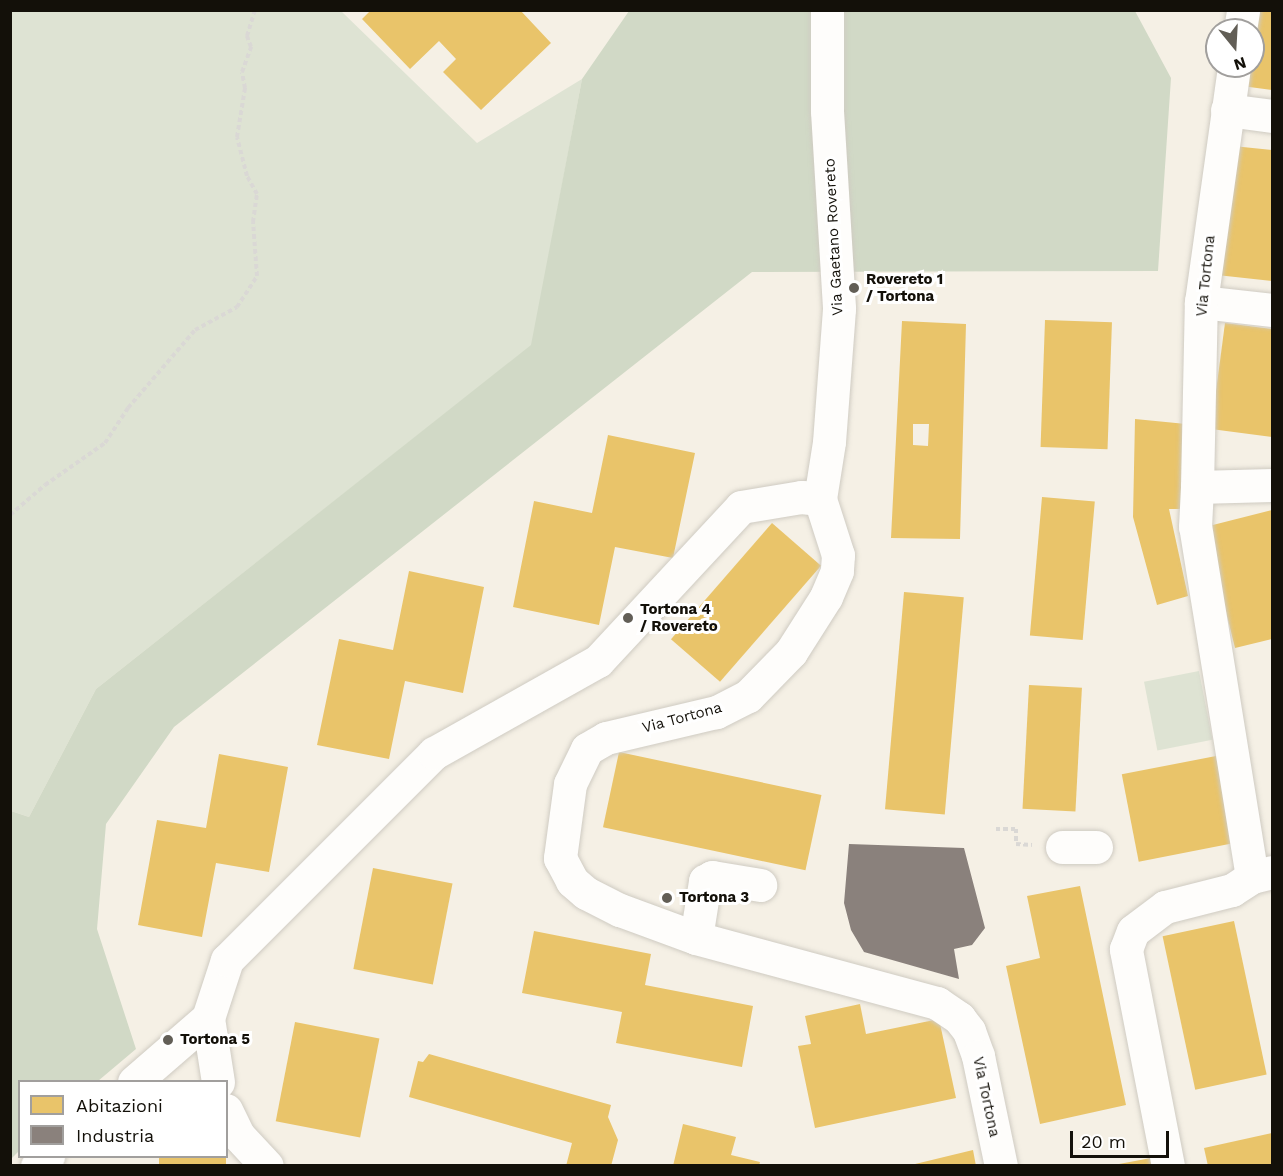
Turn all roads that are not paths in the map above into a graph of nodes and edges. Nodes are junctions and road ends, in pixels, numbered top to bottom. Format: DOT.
graph roads {
  1 [pos="827,10"];
  2 [pos="1232,78"];
  3 [pos="1227,110"];
  4 [pos="1272,116"];
  5 [pos="1201,302"];
  6 [pos="1272,310"];
  7 [pos="1272,485"];
  8 [pos="1197,488"];
  9 [pos="820,499"];
  10 [pos="1062,847"];
  11 [pos="1096,847"];
  12 [pos="1262,875"];
  13 [pos="760,885"];
  14 [pos="696,938"];
  15 [pos="208,1018"];
  16 [pos="136,1080"];
  17 [pos="218,1080"];
  18 [pos="228,1114"];
  19 [pos="267,1166"];
  20 [pos="1001,1166"];
  21 [pos="1168,1166"];
  1 -- 9 [label="street, Via Gaetano Rovereto"];
  2 -- 3 [label="street, Via Tortona"];
  3 -- 4 [label="street"];
  3 -- 5 [label="street, Via Tortona"];
  5 -- 6 [label="street"];
  5 -- 8 [label="street, Via Tortona"];
  7 -- 8 [label="street"];
  8 -- 12 [label="street, Via Tortona"];
  9 -- 14 [label="street, Via Tortona"];
  9 -- 15 [label="street"];
  10 -- 11 [label="street"];
  12 -- 21 [label="street, Via Tortona"];
  13 -- 14 [label="street"];
  14 -- 20 [label="street, Via Tortona"];
  15 -- 16 [label="street"];
  15 -- 17 [label="street"];
  18 -- 19 [label="street"];
}
